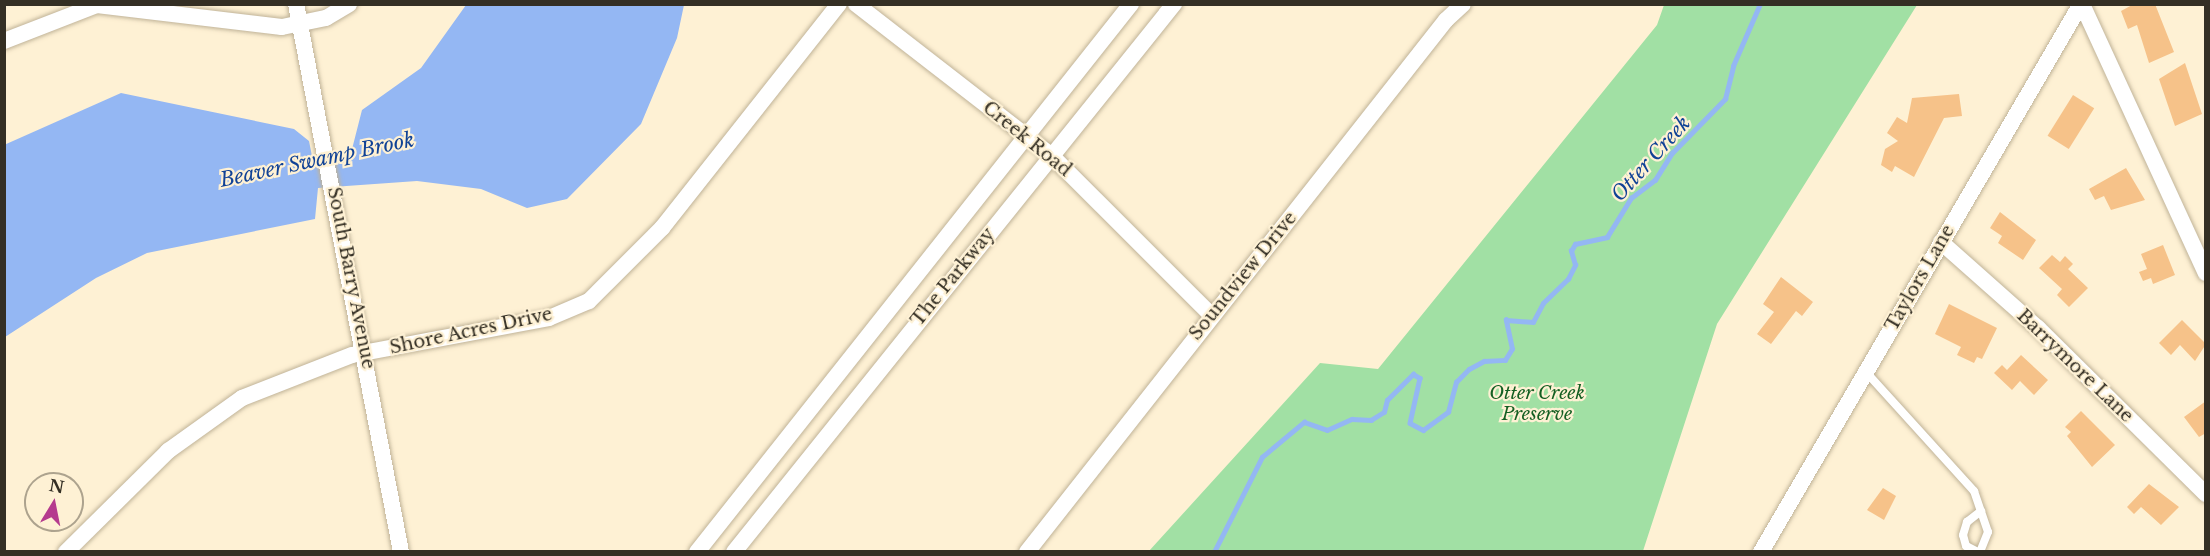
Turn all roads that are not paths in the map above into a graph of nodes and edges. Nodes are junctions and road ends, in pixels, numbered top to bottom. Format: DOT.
graph roads {
  1 [pos="296,4"];
  2 [pos="349,4"];
  3 [pos="839,4"];
  4 [pos="856,4"];
  5 [pos="1131,4"];
  6 [pos="1174,4"];
  7 [pos="1463,4"];
  8 [pos="2082,4"];
  9 [pos="92,5"];
  10 [pos="300,24"];
  11 [pos="4,41"];
  12 [pos="1025,136"];
  13 [pos="1052,155"];
  14 [pos="1941,242"];
  15 [pos="2205,273"];
  16 [pos="1211,315"];
  17 [pos="365,353"];
  18 [pos="1866,372"];
  19 [pos="814,403"];
  20 [pos="835,422"];
  21 [pos="790,433"];
  22 [pos="812,453"];
  23 [pos="2205,494"];
  24 [pos="1981,511"];
  25 [pos="66,552"];
  26 [pos="401,552"];
  27 [pos="697,552"];
  28 [pos="734,552"];
  29 [pos="1027,552"];
  30 [pos="1761,552"];
  31 [pos="1979,552"];
  1 -- 10 [label="street, South Barry Avenue"];
  2 -- 10 [label="street"];
  3 -- 17 [label="street, Shore Acres Drive"];
  4 -- 12 [label="street, Creek Road"];
  5 -- 12 [label="street, The Parkway"];
  6 -- 13 [label="street, The Parkway"];
  7 -- 16 [label="street, Soundview Drive"];
  8 -- 14 [label="street, Taylors Lane"];
  8 -- 15 [label="street"];
  9 -- 10 [label="street"];
  9 -- 11 [label="street"];
  10 -- 17 [label="street, South Barry Avenue"];
  12 -- 13 [label="street, Creek Road"];
  12 -- 19 [label="street, The Parkway"];
  13 -- 16 [label="street, Creek Road"];
  13 -- 20 [label="street, The Parkway"];
  14 -- 18 [label="street, Taylors Lane"];
  14 -- 23 [label="street, Barrymore Lane"];
  16 -- 29 [label="street, Soundview Drive"];
  17 -- 25 [label="street, Shore Acres Drive"];
  17 -- 26 [label="street, South Barry Avenue"];
  18 -- 24 [label="lane"];
  18 -- 30 [label="street, Taylors Lane"];
  19 -- 20 [label="street"];
  19 -- 21 [label="street, The Parkway"];
  20 -- 22 [label="street, The Parkway"];
  21 -- 22 [label="street"];
  21 -- 27 [label="street, The Parkway"];
  22 -- 28 [label="street, The Parkway"];
  24 -- 31 [label="lane"];
  24 -- 31 [label="lane"];
}
